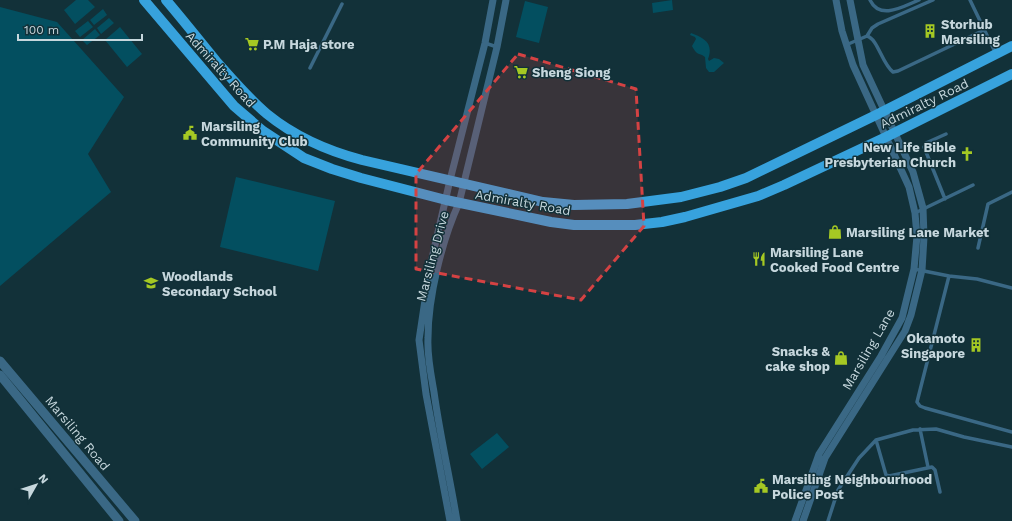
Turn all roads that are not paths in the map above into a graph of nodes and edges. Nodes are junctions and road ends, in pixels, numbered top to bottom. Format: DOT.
graph roads {
  1 [pos="144,0"];
  2 [pos="166,0"];
  3 [pos="493,0"];
  4 [pos="506,0"];
  5 [pos="836,0"];
  6 [pos="850,0"];
  7 [pos="870,0"];
  8 [pos="919,0"];
  9 [pos="933,0"];
  10 [pos="970,0"];
  11 [pos="342,4"];
  12 [pos="984,30"];
  13 [pos="868,36"];
  14 [pos="858,40"];
  15 [pos="485,43"];
  16 [pos="846,45"];
  17 [pos="1012,46"];
  18 [pos="497,47"];
  19 [pos="996,55"];
  20 [pos="310,68"];
  21 [pos="1012,74"];
  22 [pos="880,113"];
  23 [pos="890,134"];
  24 [pos="946,134"];
  25 [pos="450,180"];
  26 [pos="464,183"];
  27 [pos="973,185"];
  28 [pos="1012,192"];
  29 [pos="945,199"];
  30 [pos="446,200"];
  31 [pos="459,203"];
  32 [pos="923,208"];
  33 [pos="915,213"];
  34 [pos="978,248"];
  35 [pos="918,269"];
  36 [pos="949,276"];
  37 [pos="1012,288"];
  38 [pos="0,361"];
  39 [pos="0,375"];
  40 [pos="920,429"];
  41 [pos="838,431"];
  42 [pos="1012,432"];
  43 [pos="876,440"];
  44 [pos="1012,447"];
  45 [pos="928,468"];
  46 [pos="940,492"];
  47 [pos="119,521"];
  48 [pos="135,521"];
  49 [pos="450,521"];
  50 [pos="457,521"];
  51 [pos="795,521"];
  52 [pos="802,521"];
  53 [pos="828,521"];
  1 -- 30 [label="main road, Admiralty Road"];
  2 -- 25 [label="main road, Admiralty Road"];
  3 -- 15 [label="street, Marsiling Drive"];
  4 -- 18 [label="street, Marsiling Drive"];
  5 -- 16 [label="street, Marsiling Lane"];
  6 -- 14 [label="street, Marsiling Lane"];
  7 -- 8 [label="lane"];
  9 -- 13 [label="lane"];
  10 -- 12 [label="lane"];
  11 -- 20 [label="lane"];
  12 -- 13 [label="lane"];
  12 -- 19 [label="lane"];
  13 -- 14 [label="lane"];
  14 -- 16 [label="lane"];
  14 -- 22 [label="street, Marsiling Lane"];
  15 -- 18 [label="lane"];
  15 -- 25 [label="street, Marsiling Drive"];
  16 -- 22 [label="street, Marsiling Lane"];
  17 -- 19 [label="main road, Admiralty Road"];
  18 -- 26 [label="street, Marsiling Drive"];
  19 -- 22 [label="main road, Admiralty Road"];
  21 -- 23 [label="main road, Admiralty Road"];
  22 -- 23 [label="street, Marsiling Lane"];
  22 -- 26 [label="main road, Admiralty Road"];
  23 -- 31 [label="main road, Admiralty Road"];
  23 -- 32 [label="street, Marsiling Lane"];
  23 -- 33 [label="street, Marsiling Lane"];
  24 -- 29 [label="lane"];
  25 -- 26 [label="main road, Admiralty Road"];
  25 -- 30 [label="street, Marsiling Drive"];
  26 -- 31 [label="street, Marsiling Drive"];
  27 -- 29 [label="lane"];
  28 -- 34 [label="lane"];
  29 -- 32 [label="lane"];
  30 -- 31 [label="main road, Admiralty Road"];
  30 -- 49 [label="street, Marsiling Drive"];
  31 -- 50 [label="street, Marsiling Drive"];
  32 -- 33 [label="lane"];
  32 -- 35 [label="street, Marsiling Lane"];
  33 -- 35 [label="street, Marsiling Lane"];
  35 -- 36 [label="lane"];
  35 -- 41 [label="street, Marsiling Lane"];
  36 -- 37 [label="lane"];
  36 -- 42 [label="lane"];
  38 -- 48 [label="street, Marsiling Road"];
  39 -- 47 [label="street, Marsiling Road"];
  40 -- 43 [label="lane"];
  40 -- 44 [label="lane"];
  40 -- 45 [label="lane"];
  41 -- 51 [label="street, Marsiling Lane"];
  41 -- 52 [label="street, Marsiling Lane"];
  43 -- 45 [label="lane"];
  43 -- 53 [label="lane"];
  45 -- 46 [label="lane"];
}
